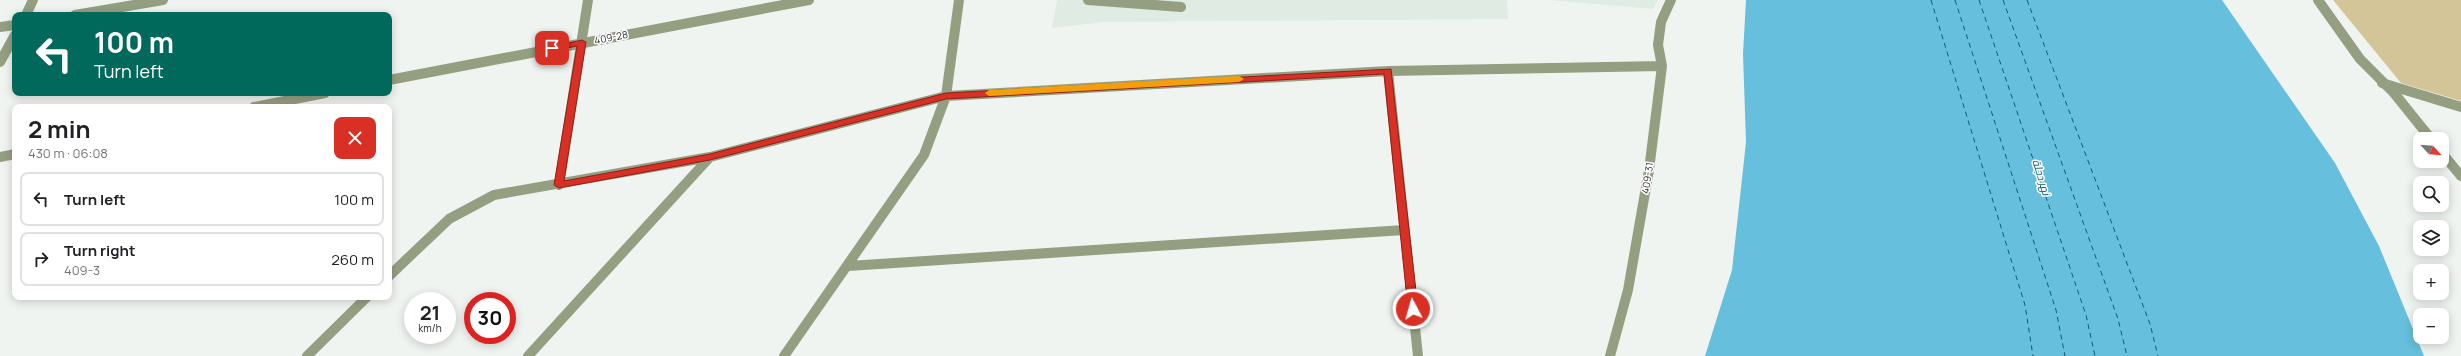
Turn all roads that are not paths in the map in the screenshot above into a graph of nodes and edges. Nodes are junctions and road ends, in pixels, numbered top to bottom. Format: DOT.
graph roads {
  1 [pos="33,0"];
  2 [pos="163,0"];
  3 [pos="588,0"];
  4 [pos="809,0"];
  5 [pos="959,0"];
  6 [pos="1088,0"];
  7 [pos="1670,0"];
  8 [pos="2318,0"];
  9 [pos="1181,7"];
  10 [pos="27,12"];
  11 [pos="93,12"];
  12 [pos="12,25"];
  13 [pos="0,27"];
  14 [pos="12,40"];
  15 [pos="582,42"];
  16 [pos="0,62"];
  17 [pos="1662,66"];
  18 [pos="1388,71"];
  19 [pos="392,79"];
  20 [pos="2382,83"];
  21 [pos="310,96"];
  22 [pos="946,96"];
  23 [pos="269,104"];
  24 [pos="2461,107"];
  25 [pos="2425,132"];
  26 [pos="12,155"];
  27 [pos="0,157"];
  28 [pos="710,157"];
  29 [pos="2449,161"];
  30 [pos="2461,176"];
  31 [pos="559,185"];
  32 [pos="1404,230"];
  33 [pos="848,266"];
  34 [pos="392,273"];
  35 [pos="364,300"];
  36 [pos="307,356"];
  37 [pos="528,356"];
  38 [pos="784,356"];
  39 [pos="1418,356"];
  40 [pos="1610,356"];
  1 -- 10 [label="street"];
  2 -- 11 [label="street"];
  3 -- 15 [label="street"];
  4 -- 15 [label="street, 409-28"];
  5 -- 22 [label="street"];
  6 -- 9 [label="street"];
  7 -- 17 [label="street, 409-31"];
  8 -- 20 [label="street"];
  12 -- 13 [label="street"];
  14 -- 16 [label="street"];
  15 -- 19 [label="street, 409-28"];
  15 -- 31 [label="street"];
  17 -- 18 [label="street"];
  17 -- 40 [label="street, 409-31"];
  18 -- 22 [label="street"];
  18 -- 32 [label="street"];
  20 -- 24 [label="street"];
  20 -- 25 [label="street"];
  21 -- 23 [label="street"];
  22 -- 28 [label="street"];
  22 -- 33 [label="street"];
  26 -- 27 [label="street"];
  28 -- 31 [label="street"];
  28 -- 37 [label="street"];
  29 -- 30 [label="street"];
  31 -- 34 [label="street"];
  32 -- 33 [label="street"];
  32 -- 39 [label="street"];
  33 -- 38 [label="street"];
  35 -- 36 [label="street"];
}
